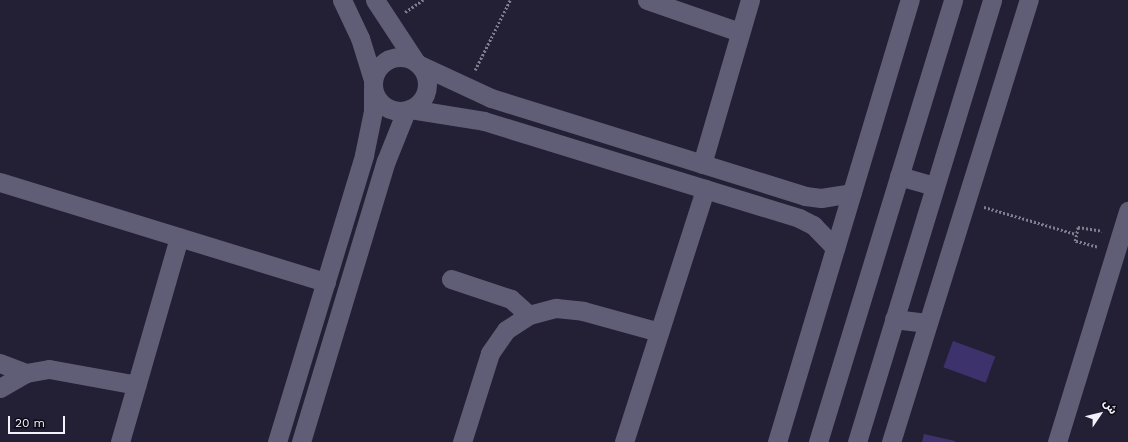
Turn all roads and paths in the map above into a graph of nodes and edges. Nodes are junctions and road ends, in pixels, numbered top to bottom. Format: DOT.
graph roads {
  1 [pos="342,0"];
  2 [pos="375,0"];
  3 [pos="510,0"];
  4 [pos="647,0"];
  5 [pos="750,0"];
  6 [pos="910,0"];
  7 [pos="953,0"];
  8 [pos="992,0"];
  9 [pos="1029,0"];
  10 [pos="740,32"];
  11 [pos="418,63"];
  12 [pos="373,84"];
  13 [pos="466,89"];
  14 [pos="408,110"];
  15 [pos="702,164"];
  16 [pos="899,176"];
  17 [pos="0,182"];
  18 [pos="935,186"];
  19 [pos="705,189"];
  20 [pos="852,193"];
  21 [pos="964,201"];
  22 [pos="1128,211"];
  23 [pos="1076,234"];
  24 [pos="179,237"];
  25 [pos="1118,244"];
  26 [pos="835,248"];
  27 [pos="451,279"];
  28 [pos="326,282"];
  29 [pos="529,315"];
  30 [pos="894,319"];
  31 [pos="927,323"];
  32 [pos="659,332"];
  33 [pos="0,363"];
  34 [pos="26,373"];
  35 [pos="137,385"];
  36 [pos="0,388"];
  37 [pos="120,442"];
  38 [pos="277,442"];
  39 [pos="301,442"];
  40 [pos="462,442"];
  41 [pos="624,442"];
  42 [pos="777,442"];
  43 [pos="818,442"];
  44 [pos="857,442"];
  45 [pos="891,442"];
  46 [pos="1057,442"];
  1 -- 12 [label="street"];
  2 -- 11 [label="street"];
  3 -- 13 [label="path"];
  4 -- 10 [label="street"];
  5 -- 10 [label="street"];
  6 -- 20 [label="street"];
  7 -- 16 [label="street"];
  8 -- 18 [label="street"];
  9 -- 21 [label="street"];
  10 -- 15 [label="street"];
  11 -- 12 [label="street"];
  11 -- 13 [label="street"];
  11 -- 14 [label="street"];
  12 -- 14 [label="street"];
  12 -- 28 [label="street"];
  13 -- 15 [label="street"];
  14 -- 19 [label="street"];
  14 -- 39 [label="street"];
  15 -- 20 [label="street"];
  16 -- 18 [label="street"];
  16 -- 43 [label="street"];
  17 -- 24 [label="street"];
  18 -- 30 [label="street"];
  19 -- 26 [label="street"];
  19 -- 32 [label="street"];
  20 -- 26 [label="street"];
  21 -- 23 [label="path"];
  21 -- 31 [label="street"];
  22 -- 25 [label="street"];
  23 -- 25 [label="path"];
  23 -- 25 [label="path"];
  24 -- 28 [label="street"];
  24 -- 35 [label="street"];
  25 -- 46 [label="street"];
  26 -- 42 [label="street"];
  27 -- 29 [label="street"];
  28 -- 38 [label="street"];
  29 -- 32 [label="street"];
  29 -- 40 [label="street"];
  30 -- 31 [label="street"];
  30 -- 44 [label="street"];
  31 -- 45 [label="street"];
  32 -- 41 [label="street"];
  33 -- 34 [label="street"];
  34 -- 35 [label="street"];
  34 -- 36 [label="street"];
  35 -- 37 [label="street"];
}
